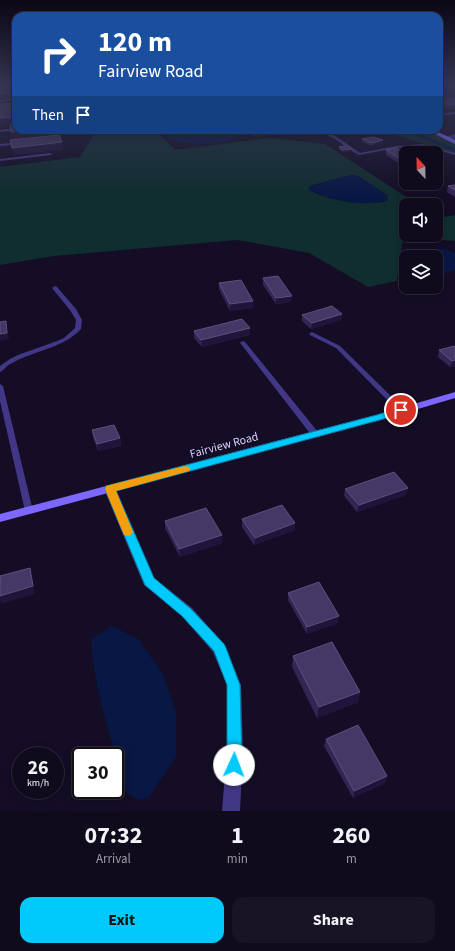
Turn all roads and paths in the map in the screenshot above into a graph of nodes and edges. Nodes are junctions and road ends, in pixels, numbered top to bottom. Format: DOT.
graph roads {
  1 [pos="12,130"];
  2 [pos="0,131"];
  3 [pos="329,134"];
  4 [pos="438,134"];
  5 [pos="455,136"];
  6 [pos="446,138"];
  7 [pos="23,142"];
  8 [pos="455,142"];
  9 [pos="0,145"];
  10 [pos="50,154"];
  11 [pos="455,154"];
  12 [pos="0,160"];
  13 [pos="55,288"];
  14 [pos="312,334"];
  15 [pos="243,343"];
  16 [pos="0,370"];
  17 [pos="0,386"];
  18 [pos="455,395"];
  19 [pos="401,410"];
  20 [pos="315,434"];
  21 [pos="110,489"];
  22 [pos="29,511"];
  23 [pos="0,518"];
  24 [pos="231,811"];
  1 -- 2 [label="lane"];
  3 -- 11 [label="lane"];
  4 -- 6 [label="street"];
  5 -- 6 [label="street"];
  6 -- 8 [label="street"];
  7 -- 9 [label="lane"];
  10 -- 12 [label="lane"];
  13 -- 16 [label="lane"];
  14 -- 19 [label="lane"];
  15 -- 20 [label="lane"];
  17 -- 22 [label="lane"];
  18 -- 19 [label="street, Fairview Road"];
  19 -- 20 [label="street, Fairview Road"];
  20 -- 21 [label="street, Fairview Road"];
  21 -- 22 [label="street, Fairview Road"];
  21 -- 24 [label="street"];
  22 -- 23 [label="street, Fairview Road"];
}
